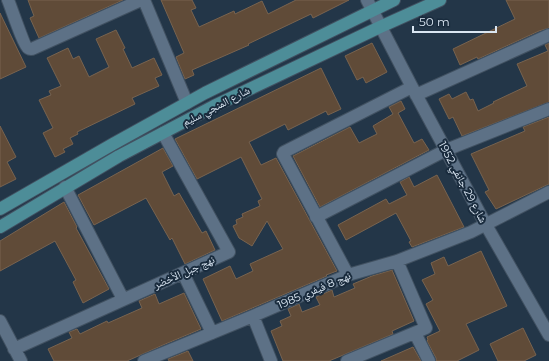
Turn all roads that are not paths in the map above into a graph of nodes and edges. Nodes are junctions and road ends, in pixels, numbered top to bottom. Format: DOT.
graph roads {
  1 [pos="8,0"];
  2 [pos="141,0"];
  3 [pos="144,0"];
  4 [pos="394,0"];
  5 [pos="440,0"];
  6 [pos="369,5"];
  7 [pos="380,27"];
  8 [pos="549,35"];
  9 [pos="414,91"];
  10 [pos="187,103"];
  11 [pos="549,109"];
  12 [pos="163,133"];
  13 [pos="446,150"];
  14 [pos="65,187"];
  15 [pos="549,192"];
  16 [pos="0,209"];
  17 [pos="316,217"];
  18 [pos="486,225"];
  19 [pos="0,227"];
  20 [pos="397,261"];
  21 [pos="183,273"];
  22 [pos="348,275"];
  23 [pos="123,299"];
  24 [pos="253,316"];
  25 [pos="0,322"];
  26 [pos="212,333"];
  27 [pos="415,333"];
  28 [pos="549,335"];
  29 [pos="14,349"];
  30 [pos="21,361"];
  31 [pos="144,361"];
  32 [pos="271,361"];
  33 [pos="347,361"];
  34 [pos="429,361"];
  1 -- 2 [label="street"];
  3 -- 10 [label="street"];
  4 -- 6 [label="main road, شارع المنجي سليم"];
  5 -- 7 [label="main road, شارع المنجي سليم"];
  6 -- 7 [label="street, شارع 29 جانفي 1952"];
  6 -- 10 [label="main road, شارع المنجي سليم"];
  7 -- 9 [label="street, شارع 29 جانفي 1952"];
  7 -- 12 [label="main road, شارع المنجي سليم"];
  8 -- 9 [label="street"];
  9 -- 13 [label="street, شارع 29 جانفي 1952"];
  9 -- 17 [label="street"];
  10 -- 16 [label="main road, شارع المنجي سليم"];
  11 -- 13 [label="street"];
  12 -- 14 [label="main road, شارع المنجي سليم"];
  12 -- 21 [label="street, نهج جبل الأخضر"];
  13 -- 17 [label="street"];
  13 -- 18 [label="street, شارع 29 جانفي 1952"];
  14 -- 19 [label="main road, شارع المنجي سليم"];
  14 -- 23 [label="street"];
  15 -- 18 [label="street, نهج 8 فيفري 1985"];
  17 -- 22 [label="street"];
  18 -- 20 [label="street, نهج 8 فيفري 1985"];
  18 -- 28 [label="street, شارع 29 جانفي 1952"];
  20 -- 22 [label="street, نهج 8 فيفري 1985"];
  20 -- 27 [label="street"];
  21 -- 23 [label="street, نهج جبل الأخضر"];
  21 -- 26 [label="street"];
  22 -- 24 [label="street, نهج 8 فيفري 1985"];
  23 -- 29 [label="street, نهج جبل الأخضر"];
  24 -- 26 [label="street, نهج 8 فيفري 1985"];
  24 -- 32 [label="street"];
  25 -- 29 [label="street"];
  26 -- 31 [label="street, نهج 8 فيفري 1985"];
  27 -- 33 [label="street"];
  27 -- 34 [label="street"];
  29 -- 30 [label="street"];
}
